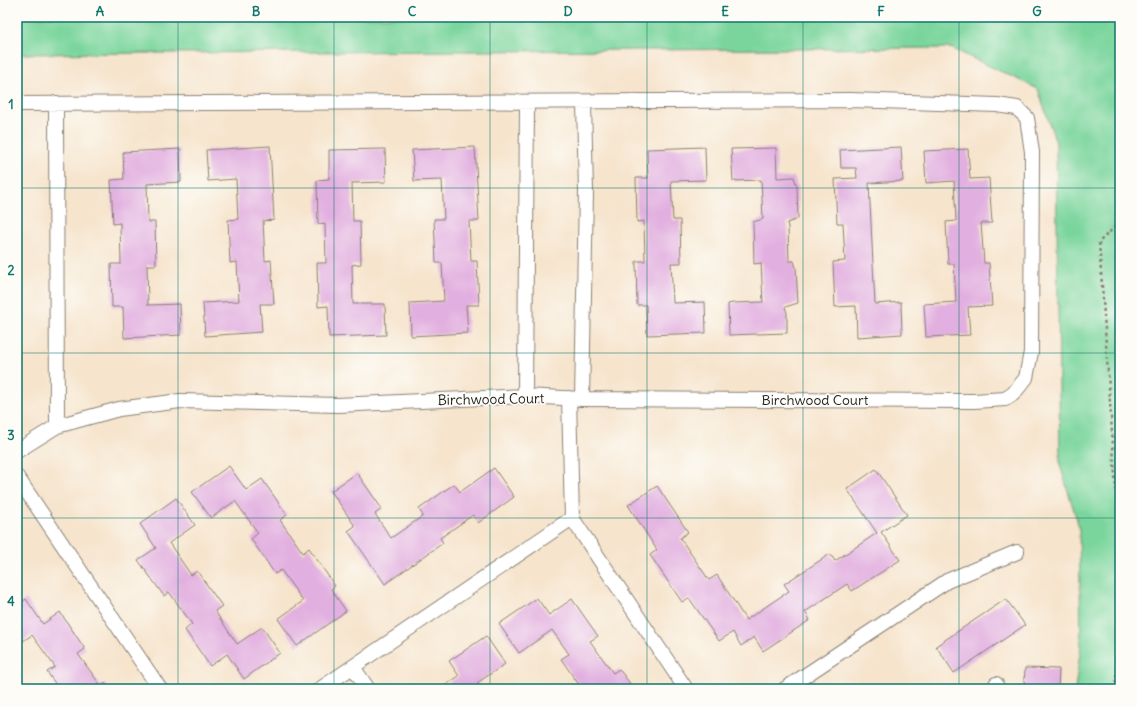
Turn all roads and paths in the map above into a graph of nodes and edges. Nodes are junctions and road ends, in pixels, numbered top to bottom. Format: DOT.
graph roads {
  1 [pos="56,102"];
  2 [pos="527,102"];
  3 [pos="584,102"];
  4 [pos="17,104"];
  5 [pos="1120,222"];
  6 [pos="525,396"];
  7 [pos="575,399"];
  8 [pos="57,426"];
  9 [pos="17,451"];
  10 [pos="17,476"];
  11 [pos="1120,499"];
  12 [pos="572,518"];
  13 [pos="1017,552"];
  14 [pos="1120,660"];
  15 [pos="353,667"];
  16 [pos="160,689"];
  17 [pos="320,689"];
  18 [pos="368,689"];
  19 [pos="686,689"];
  20 [pos="785,689"];
  21 [pos="1115,689"];
  1 -- 2 [label="street, Birchwood Court"];
  1 -- 4 [label="street, Birchwood Court"];
  1 -- 8 [label="street"];
  2 -- 3 [label="street, Birchwood Court"];
  2 -- 6 [label="street"];
  3 -- 7 [label="street"];
  3 -- 7 [label="street, Birchwood Court"];
  5 -- 11 [label="path"];
  6 -- 7 [label="street, Birchwood Court"];
  6 -- 8 [label="street, Birchwood Court"];
  7 -- 12 [label="street"];
  8 -- 9 [label="street, Birchwood Court"];
  10 -- 16 [label="street"];
  12 -- 15 [label="street"];
  12 -- 19 [label="street"];
  13 -- 20 [label="street"];
  14 -- 21 [label="path"];
  15 -- 17 [label="street"];
  15 -- 18 [label="street"];
}
